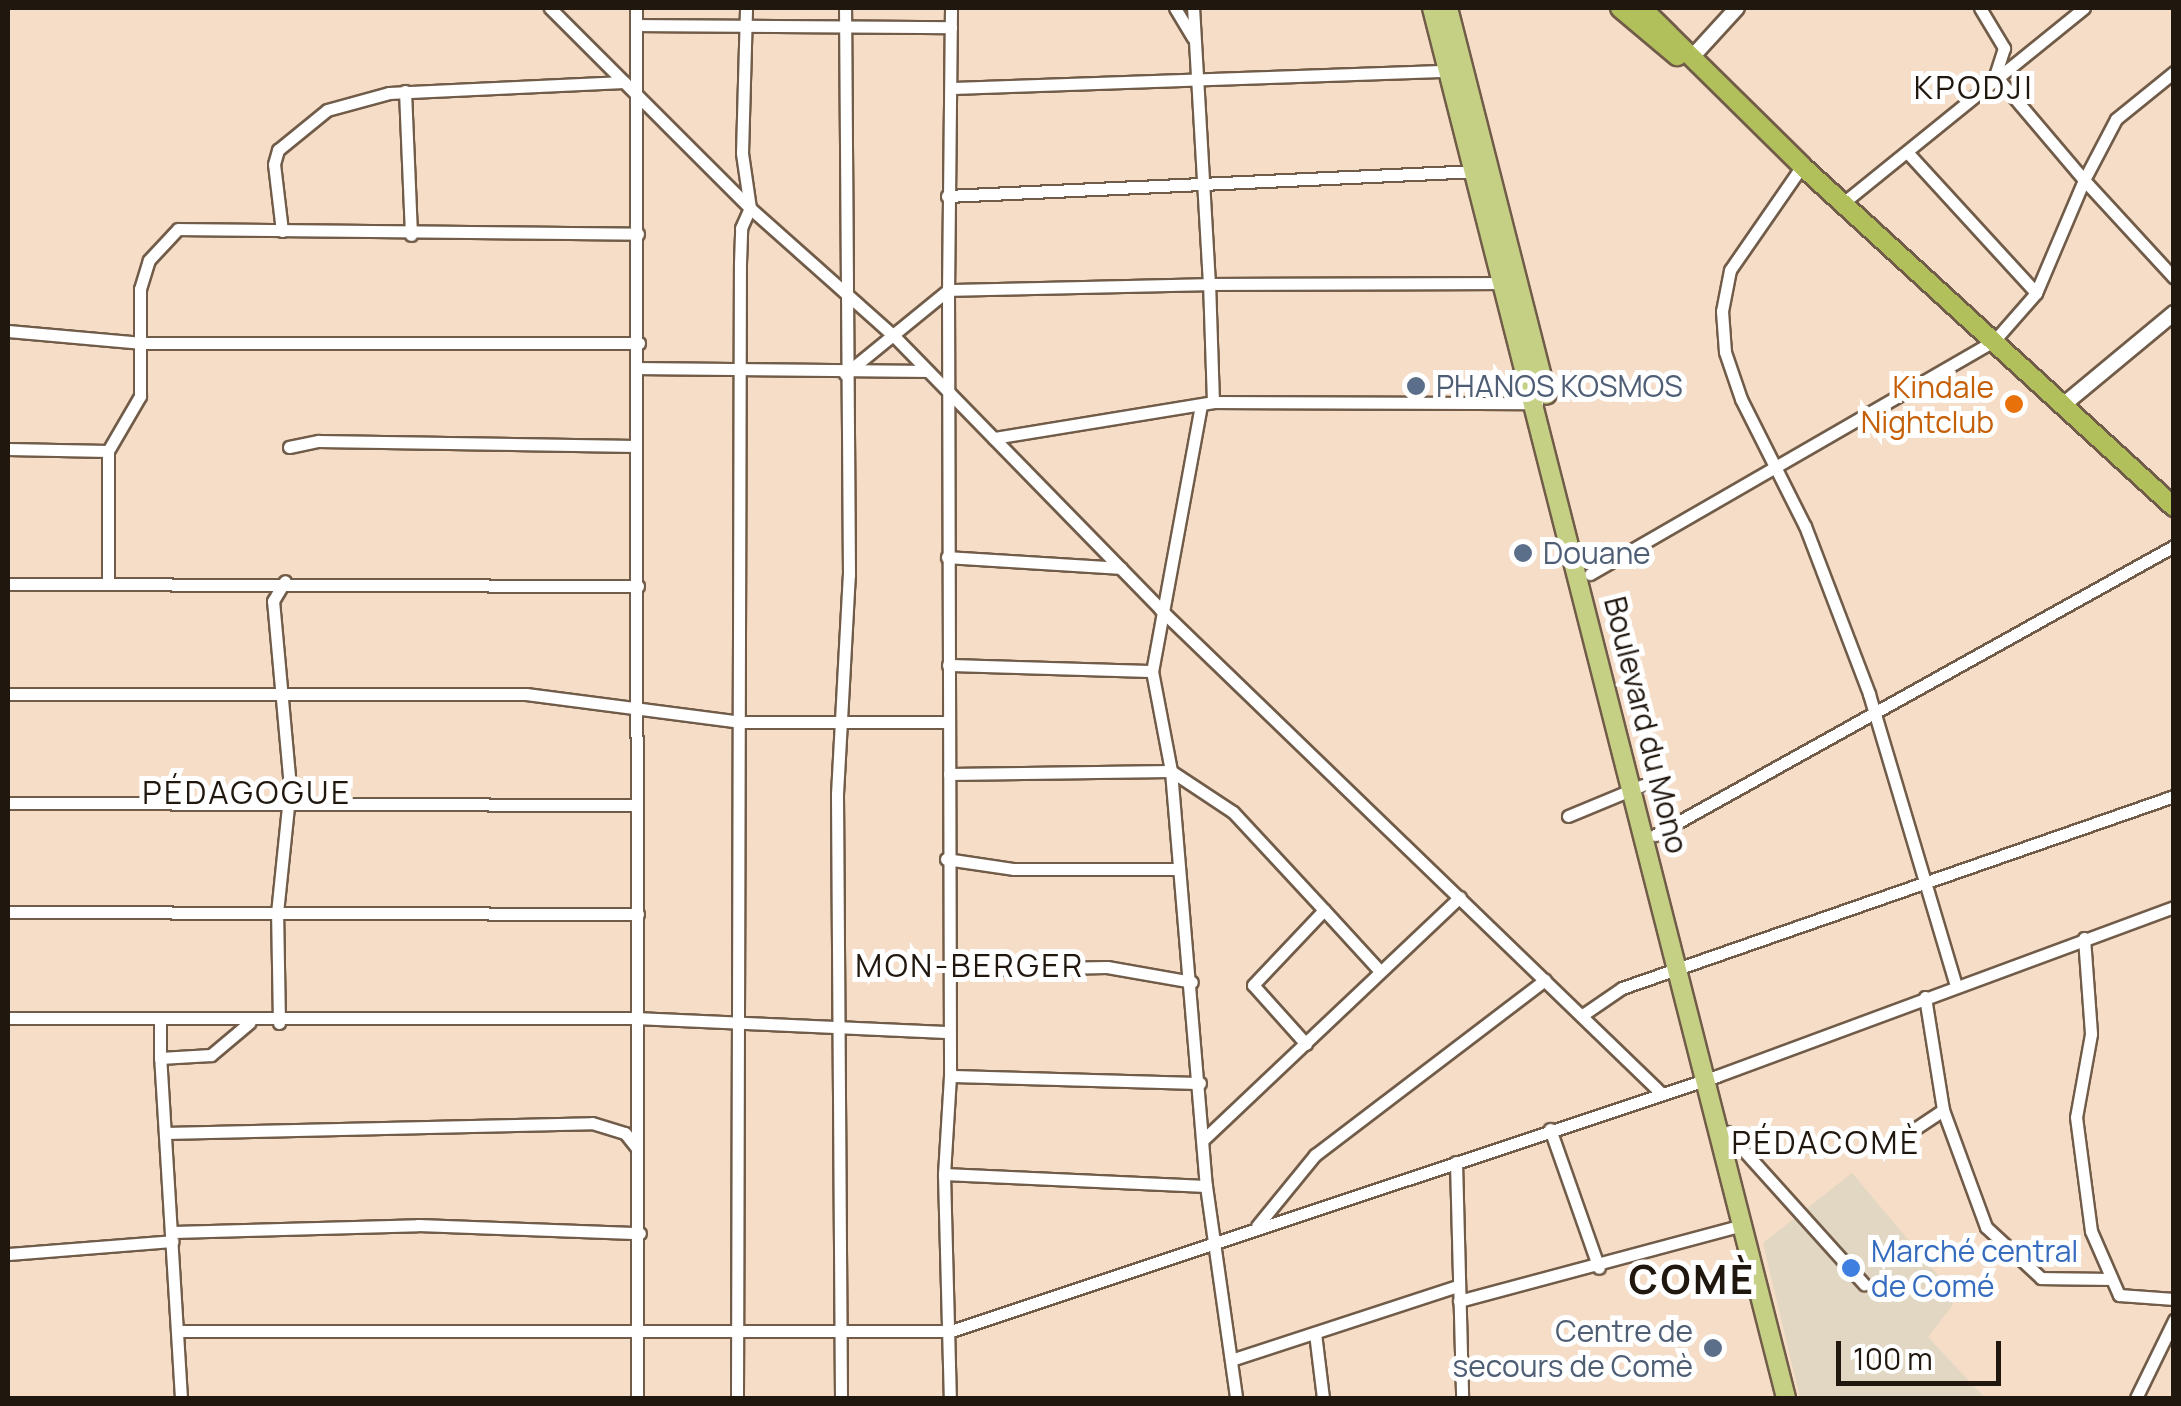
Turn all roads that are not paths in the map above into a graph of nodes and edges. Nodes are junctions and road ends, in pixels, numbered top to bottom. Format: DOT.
graph roads {
  1 [pos="550,8"];
  2 [pos="636,8"];
  3 [pos="746,8"];
  4 [pos="844,8"];
  5 [pos="951,8"];
  6 [pos="1175,8"];
  7 [pos="1193,8"];
  8 [pos="1432,8"];
  9 [pos="1448,8"];
  10 [pos="1620,8"];
  11 [pos="1642,8"];
  12 [pos="1737,8"];
  13 [pos="1980,8"];
  14 [pos="2084,8"];
  15 [pos="636,24"];
  16 [pos="746,25"];
  17 [pos="951,28"];
  18 [pos="844,32"];
  19 [pos="1194,40"];
  20 [pos="1693,56"];
  21 [pos="1458,72"];
  22 [pos="2174,72"];
  23 [pos="1996,75"];
  24 [pos="624,82"];
  25 [pos="1198,82"];
  26 [pos="951,88"];
  27 [pos="1722,89"];
  28 [pos="405,91"];
  29 [pos="635,96"];
  30 [pos="1908,152"];
  31 [pos="1802,166"];
  32 [pos="1484,171"];
  33 [pos="2084,180"];
  34 [pos="1204,182"];
  35 [pos="947,196"];
  36 [pos="1843,203"];
  37 [pos="750,208"];
  38 [pos="282,231"];
  39 [pos="638,234"];
  40 [pos="410,235"];
  41 [pos="2174,278"];
  42 [pos="1209,284"];
  43 [pos="1512,284"];
  44 [pos="842,290"];
  45 [pos="948,290"];
  46 [pos="2036,293"];
  47 [pos="2174,313"];
  48 [pos="8,331"];
  49 [pos="895,337"];
  50 [pos="1994,341"];
  51 [pos="142,343"];
  52 [pos="639,343"];
  53 [pos="639,368"];
  54 [pos="743,370"];
  55 [pos="926,371"];
  56 [pos="846,374"];
  57 [pos="952,396"];
  58 [pos="1206,403"];
  59 [pos="1542,403"];
  60 [pos="2062,406"];
  61 [pos="994,438"];
  62 [pos="636,446"];
  63 [pos="289,447"];
  64 [pos="8,450"];
  65 [pos="108,451"];
  66 [pos="1777,465"];
  67 [pos="2174,507"];
  68 [pos="2174,546"];
  69 [pos="947,557"];
  70 [pos="1120,568"];
  71 [pos="1590,574"];
  72 [pos="285,581"];
  73 [pos="108,583"];
  74 [pos="8,584"];
  75 [pos="258,585"];
  76 [pos="638,586"];
  77 [pos="273,601"];
  78 [pos="1160,609"];
  79 [pos="948,665"];
  80 [pos="1152,670"];
  81 [pos="8,694"];
  82 [pos="282,697"];
  83 [pos="1874,709"];
  84 [pos="636,710"];
  85 [pos="743,722"];
  86 [pos="949,722"];
  87 [pos="842,724"];
  88 [pos="1171,771"];
  89 [pos="950,774"];
  90 [pos="1637,786"];
  91 [pos="2174,796"];
  92 [pos="8,803"];
  93 [pos="289,803"];
  94 [pos="635,805"];
  95 [pos="1568,816"];
  96 [pos="1655,836"];
  97 [pos="946,859"];
  98 [pos="1176,869"];
  99 [pos="1924,884"];
  100 [pos="1460,897"];
  101 [pos="2174,907"];
  102 [pos="1324,910"];
  103 [pos="8,912"];
  104 [pos="277,913"];
  105 [pos="638,914"];
  106 [pos="2084,938"];
  107 [pos="1683,968"];
  108 [pos="950,970"];
  109 [pos="1380,970"];
  110 [pos="1545,980"];
  111 [pos="1192,982"];
  112 [pos="1956,986"];
  113 [pos="1925,997"];
  114 [pos="1584,1014"];
  115 [pos="8,1018"];
  116 [pos="635,1018"];
  117 [pos="160,1020"];
  118 [pos="249,1023"];
  119 [pos="280,1023"];
  120 [pos="736,1024"];
  121 [pos="838,1028"];
  122 [pos="946,1032"];
  123 [pos="1306,1044"];
  124 [pos="160,1058"];
  125 [pos="950,1076"];
  126 [pos="1712,1077"];
  127 [pos="1200,1083"];
  128 [pos="1659,1091"];
  129 [pos="1942,1110"];
  130 [pos="1550,1129"];
  131 [pos="1727,1132"];
  132 [pos="165,1133"];
  133 [pos="1204,1139"];
  134 [pos="1895,1142"];
  135 [pos="636,1147"];
  136 [pos="1456,1162"];
  137 [pos="944,1174"];
  138 [pos="1206,1186"];
  139 [pos="1257,1226"];
  140 [pos="1742,1226"];
  141 [pos="640,1233"];
  142 [pos="173,1237"];
  143 [pos="1216,1239"];
  144 [pos="8,1254"];
  145 [pos="1599,1268"];
  146 [pos="2107,1278"];
  147 [pos="1864,1284"];
  148 [pos="1458,1286"];
  149 [pos="2174,1300"];
  150 [pos="1459,1301"];
  151 [pos="2174,1320"];
  152 [pos="177,1331"];
  153 [pos="951,1331"];
  154 [pos="1314,1332"];
  155 [pos="842,1333"];
  156 [pos="637,1334"];
  157 [pos="738,1335"];
  158 [pos="1231,1360"];
  159 [pos="181,1398"];
  160 [pos="637,1398"];
  161 [pos="738,1398"];
  162 [pos="841,1398"];
  163 [pos="950,1398"];
  164 [pos="1236,1398"];
  165 [pos="1322,1398"];
  166 [pos="1462,1398"];
  167 [pos="1786,1398"];
  168 [pos="1795,1398"];
  169 [pos="2136,1398"];
  1 -- 24 [label="street"];
  2 -- 15 [label="street"];
  3 -- 16 [label="street"];
  4 -- 18 [label="street"];
  5 -- 17 [label="street"];
  6 -- 19 [label="street"];
  7 -- 19 [label="street"];
  8 -- 21 [label="main road, Boulevard du Mono"];
  9 -- 21 [label="main road, Boulevard du Mono"];
  10 -- 27 [label="highway"];
  11 -- 20 [label="highway"];
  12 -- 20 [label="street"];
  13 -- 23 [label="street"];
  14 -- 23 [label="street"];
  15 -- 16 [label="street"];
  15 -- 29 [label="street"];
  16 -- 18 [label="street"];
  16 -- 37 [label="street"];
  17 -- 18 [label="street"];
  17 -- 26 [label="street"];
  18 -- 44 [label="street"];
  19 -- 25 [label="street"];
  20 -- 27 [label="highway"];
  21 -- 25 [label="street"];
  21 -- 32 [label="main road, Boulevard du Mono"];
  22 -- 33 [label="street"];
  23 -- 30 [label="street"];
  23 -- 33 [label="street"];
  24 -- 28 [label="street"];
  24 -- 29 [label="street"];
  25 -- 26 [label="street"];
  25 -- 34 [label="street"];
  26 -- 35 [label="street"];
  27 -- 31 [label="highway"];
  28 -- 38 [label="street"];
  28 -- 40 [label="street"];
  29 -- 37 [label="street"];
  29 -- 39 [label="street"];
  30 -- 36 [label="street"];
  30 -- 46 [label="street"];
  31 -- 36 [label="highway"];
  31 -- 66 [label="street"];
  32 -- 34 [label="street"];
  32 -- 43 [label="main road, Boulevard du Mono"];
  33 -- 41 [label="street"];
  33 -- 46 [label="street"];
  34 -- 35 [label="street"];
  34 -- 42 [label="street"];
  35 -- 45 [label="street"];
  36 -- 50 [label="highway"];
  37 -- 44 [label="street"];
  37 -- 54 [label="street"];
  38 -- 40 [label="street"];
  38 -- 51 [label="street"];
  39 -- 40 [label="street"];
  39 -- 52 [label="street"];
  42 -- 43 [label="street"];
  42 -- 45 [label="street"];
  42 -- 58 [label="street"];
  43 -- 59 [label="main road, Boulevard du Mono"];
  44 -- 49 [label="street"];
  44 -- 56 [label="street"];
  45 -- 49 [label="street"];
  45 -- 57 [label="street"];
  46 -- 50 [label="street"];
  47 -- 60 [label="street"];
  48 -- 51 [label="street"];
  49 -- 55 [label="street"];
  49 -- 56 [label="street"];
  50 -- 60 [label="highway"];
  50 -- 66 [label="street"];
  51 -- 52 [label="street"];
  51 -- 65 [label="street"];
  52 -- 53 [label="street"];
  53 -- 54 [label="street"];
  53 -- 62 [label="street"];
  54 -- 56 [label="street"];
  54 -- 85 [label="street"];
  55 -- 56 [label="street"];
  55 -- 57 [label="street"];
  56 -- 87 [label="street"];
  57 -- 61 [label="street"];
  57 -- 69 [label="street"];
  58 -- 59 [label="street"];
  58 -- 61 [label="street"];
  58 -- 78 [label="street"];
  59 -- 71 [label="main road, Boulevard du Mono"];
  59 -- 90 [label="main road, Boulevard du Mono"];
  60 -- 67 [label="highway"];
  61 -- 70 [label="street"];
  62 -- 63 [label="street"];
  62 -- 76 [label="street"];
  64 -- 65 [label="street"];
  65 -- 73 [label="street"];
  66 -- 71 [label="street"];
  66 -- 83 [label="street"];
  68 -- 83 [label="street"];
  69 -- 70 [label="street"];
  69 -- 79 [label="street"];
  70 -- 78 [label="street"];
  71 -- 90 [label="main road, Boulevard du Mono"];
  72 -- 75 [label="street"];
  72 -- 76 [label="street"];
  72 -- 77 [label="street"];
  73 -- 74 [label="street"];
  73 -- 75 [label="street"];
  75 -- 77 [label="street"];
  76 -- 84 [label="street"];
  77 -- 82 [label="street"];
  78 -- 80 [label="street"];
  78 -- 100 [label="street"];
  79 -- 80 [label="street"];
  79 -- 86 [label="street"];
  80 -- 88 [label="street"];
  81 -- 82 [label="street"];
  82 -- 84 [label="street"];
  82 -- 93 [label="street"];
  83 -- 96 [label="street"];
  83 -- 99 [label="street"];
  84 -- 85 [label="street"];
  84 -- 94 [label="street"];
  85 -- 87 [label="street"];
  85 -- 120 [label="street"];
  86 -- 87 [label="street"];
  86 -- 89 [label="street"];
  87 -- 121 [label="street"];
  88 -- 89 [label="street"];
  88 -- 98 [label="street"];
  88 -- 102 [label="street"];
  89 -- 97 [label="street"];
  90 -- 95 [label="street"];
  90 -- 96 [label="main road, Boulevard du Mono"];
  90 -- 107 [label="main road, Boulevard du Mono"];
  91 -- 99 [label="street"];
  92 -- 93 [label="street"];
  93 -- 94 [label="street"];
  93 -- 104 [label="street"];
  94 -- 105 [label="street"];
  96 -- 107 [label="main road, Boulevard du Mono"];
  97 -- 98 [label="street"];
  97 -- 108 [label="street"];
  98 -- 111 [label="street"];
  99 -- 107 [label="street"];
  99 -- 112 [label="street"];
  100 -- 109 [label="street"];
  100 -- 110 [label="street"];
  101 -- 106 [label="street"];
  102 -- 109 [label="street"];
  102 -- 123 [label="street"];
  103 -- 104 [label="street"];
  104 -- 105 [label="street"];
  104 -- 119 [label="street"];
  105 -- 116 [label="street"];
  106 -- 112 [label="street"];
  106 -- 146 [label="street"];
  107 -- 114 [label="street"];
  107 -- 126 [label="main road, Boulevard du Mono"];
  108 -- 111 [label="street"];
  108 -- 122 [label="street"];
  109 -- 123 [label="street"];
  110 -- 114 [label="street"];
  110 -- 139 [label="street"];
  111 -- 127 [label="street"];
  112 -- 113 [label="street"];
  113 -- 126 [label="street"];
  113 -- 129 [label="street"];
  114 -- 128 [label="street"];
  115 -- 117 [label="street"];
  116 -- 119 [label="street"];
  116 -- 120 [label="street"];
  116 -- 135 [label="street"];
  117 -- 118 [label="street"];
  117 -- 124 [label="street"];
  118 -- 119 [label="street"];
  118 -- 124 [label="street"];
  120 -- 121 [label="street"];
  120 -- 157 [label="street"];
  121 -- 122 [label="street"];
  121 -- 155 [label="street"];
  122 -- 125 [label="street"];
  123 -- 133 [label="street"];
  124 -- 132 [label="street"];
  125 -- 127 [label="street"];
  125 -- 137 [label="street"];
  126 -- 128 [label="street"];
  126 -- 131 [label="main road, Boulevard du Mono"];
  126 -- 140 [label="main road, Boulevard du Mono"];
  127 -- 133 [label="street"];
  128 -- 130 [label="street"];
  129 -- 134 [label="street"];
  129 -- 146 [label="street"];
  130 -- 136 [label="street"];
  130 -- 145 [label="street"];
  131 -- 147 [label="street"];
  131 -- 168 [label="main road, Boulevard du Mono"];
  132 -- 135 [label="street"];
  132 -- 142 [label="street"];
  133 -- 138 [label="street"];
  135 -- 141 [label="street"];
  136 -- 139 [label="street"];
  136 -- 148 [label="street"];
  137 -- 138 [label="street"];
  137 -- 153 [label="street"];
  138 -- 143 [label="street"];
  139 -- 143 [label="street"];
  140 -- 145 [label="street"];
  140 -- 167 [label="main road, Boulevard du Mono"];
  141 -- 142 [label="street"];
  141 -- 156 [label="street"];
  142 -- 144 [label="street"];
  142 -- 152 [label="street"];
  143 -- 153 [label="street"];
  143 -- 158 [label="street"];
  145 -- 150 [label="street"];
  146 -- 149 [label="street"];
  148 -- 150 [label="street"];
  148 -- 154 [label="street"];
  150 -- 166 [label="street"];
  151 -- 169 [label="street"];
  152 -- 156 [label="street"];
  152 -- 159 [label="street"];
  153 -- 155 [label="street"];
  153 -- 163 [label="street"];
  154 -- 158 [label="street"];
  154 -- 165 [label="street"];
  155 -- 157 [label="street"];
  155 -- 162 [label="street"];
  156 -- 157 [label="street"];
  156 -- 160 [label="street"];
  157 -- 161 [label="street"];
  158 -- 164 [label="street"];
}
